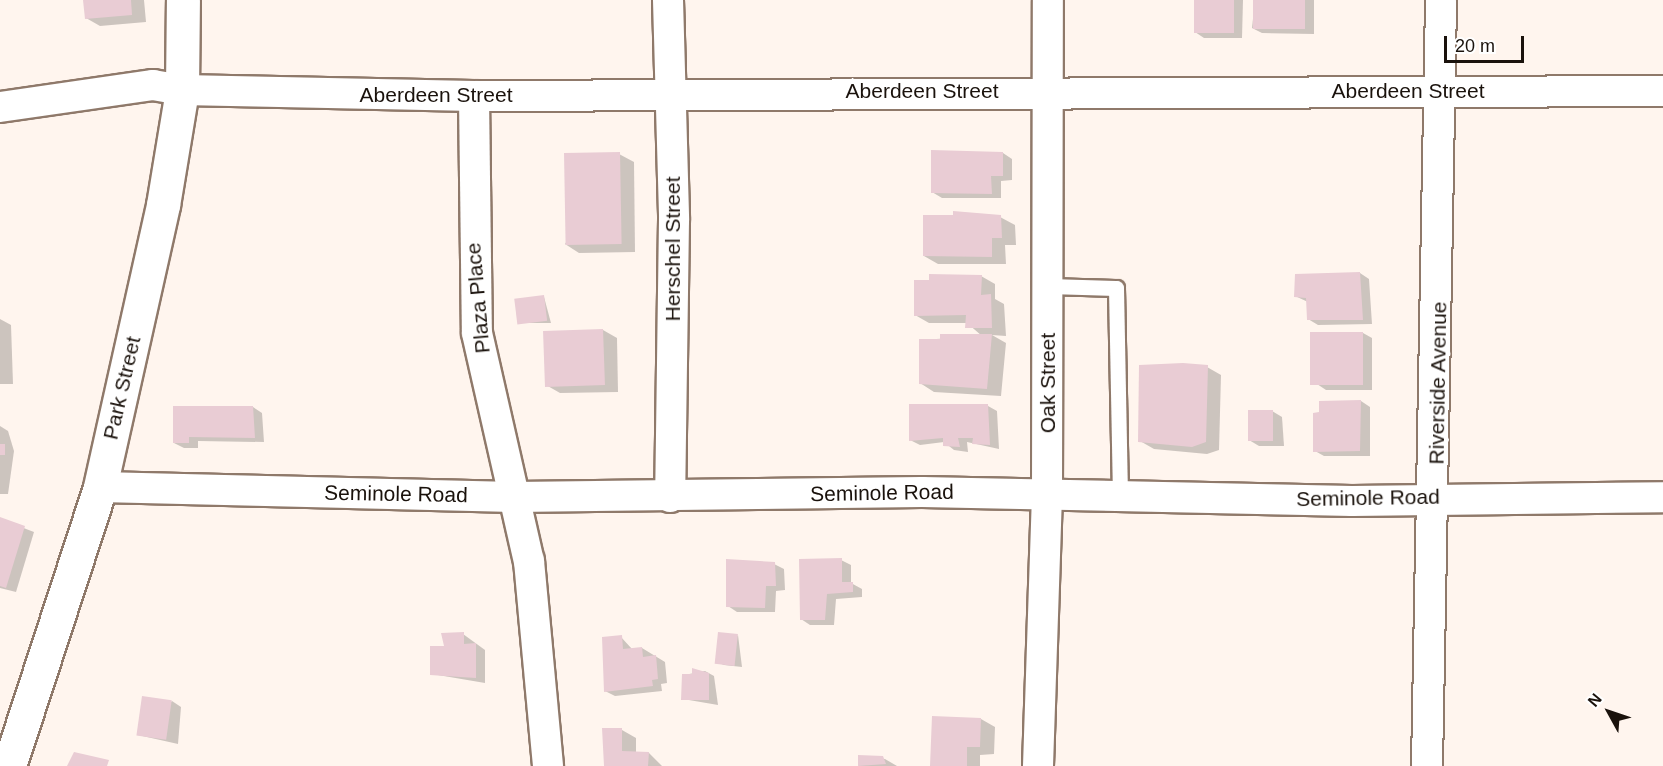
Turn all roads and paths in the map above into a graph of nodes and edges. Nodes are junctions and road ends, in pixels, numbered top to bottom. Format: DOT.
graph roads {
  1 [pos="183,0"];
  2 [pos="668,0"];
  3 [pos="1048,0"];
  4 [pos="1442,0"];
  5 [pos="182,90"];
  6 [pos="1049,91"];
  7 [pos="1441,91"];
  8 [pos="1663,91"];
  9 [pos="668,92"];
  10 [pos="474,96"];
  11 [pos="0,107"];
  12 [pos="1048,286"];
  13 [pos="100,487"];
  14 [pos="1047,494"];
  15 [pos="514,496"];
  16 [pos="1120,496"];
  17 [pos="1436,496"];
  18 [pos="670,497"];
  19 [pos="1663,497"];
  20 [pos="9,766"];
  21 [pos="548,766"];
  22 [pos="1038,766"];
  23 [pos="1427,766"];
  1 -- 5 [label="street, Park Street"];
  2 -- 9 [label="street, Herschel Street"];
  3 -- 6 [label="street, Oak Street"];
  4 -- 7 [label="street, Riverside Avenue"];
  5 -- 10 [label="street, Aberdeen Street"];
  5 -- 11 [label="street, Aberdeen Street"];
  5 -- 13 [label="street, Park Street"];
  6 -- 7 [label="street, Aberdeen Street"];
  6 -- 9 [label="street, Aberdeen Street"];
  6 -- 12 [label="street, Oak Street"];
  7 -- 8 [label="street, Aberdeen Street"];
  7 -- 17 [label="street, Riverside Avenue"];
  9 -- 10 [label="street, Aberdeen Street"];
  9 -- 18 [label="street, Herschel Street"];
  10 -- 15 [label="street, Plaza Place"];
  12 -- 14 [label="street, Oak Street"];
  12 -- 16 [label="lane"];
  13 -- 15 [label="street, Seminole Road"];
  13 -- 20 [label="street, Park Street"];
  14 -- 16 [label="street, Seminole Road"];
  14 -- 18 [label="street, Seminole Road"];
  14 -- 22 [label="street, Oak Street"];
  15 -- 18 [label="street, Seminole Road"];
  15 -- 21 [label="street"];
  16 -- 17 [label="street, Seminole Road"];
  17 -- 19 [label="street, Seminole Road"];
  17 -- 23 [label="street, Riverside Avenue"];
}
